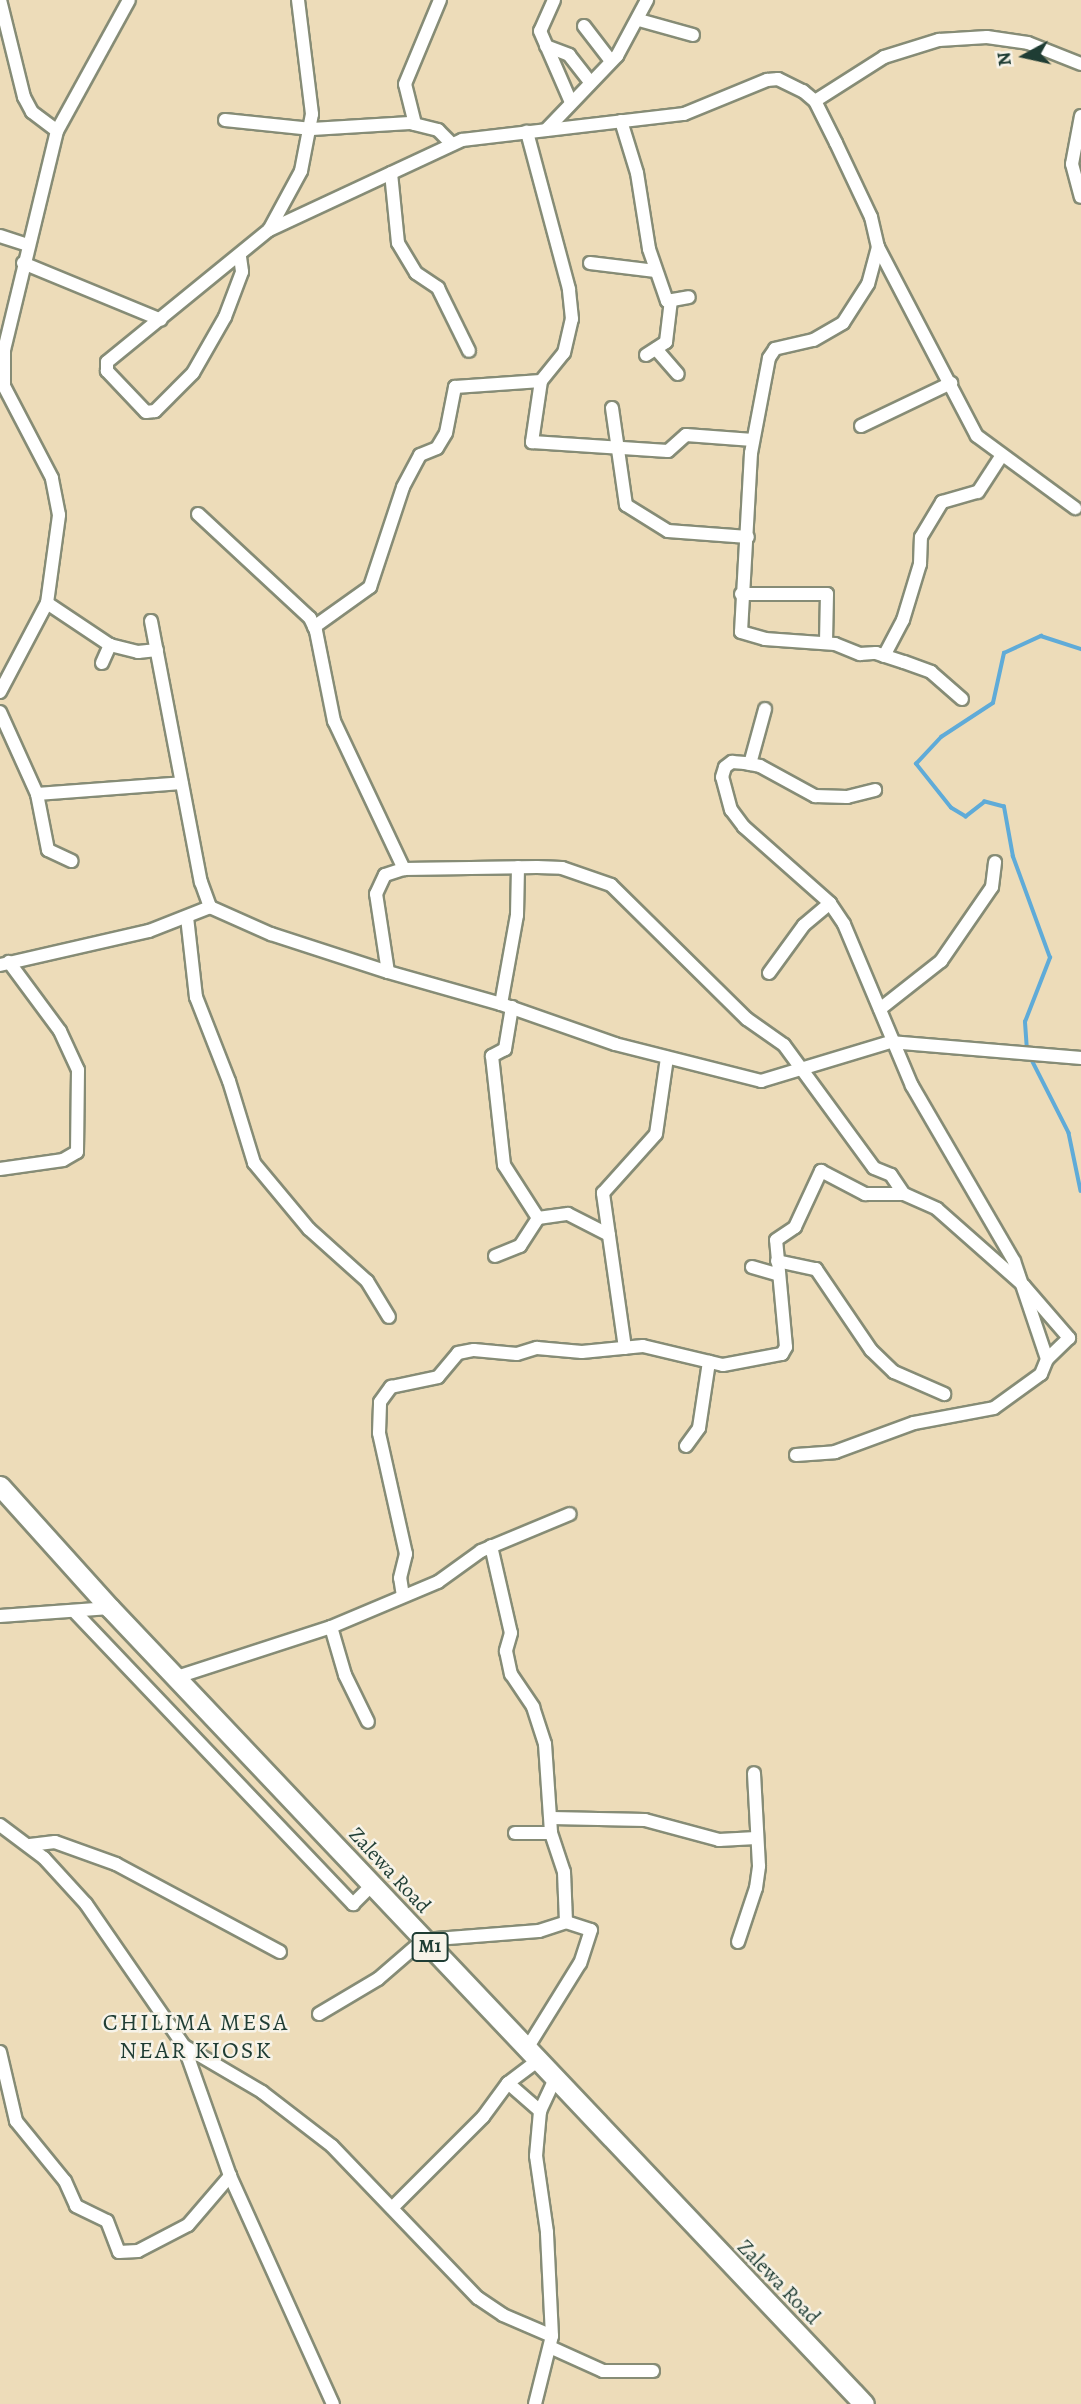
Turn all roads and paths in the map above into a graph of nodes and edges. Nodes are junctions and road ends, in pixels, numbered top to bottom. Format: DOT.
graph roads {
  1 [pos="0,0"];
  2 [pos="129,0"];
  3 [pos="298,0"];
  4 [pos="440,0"];
  5 [pos="554,0"];
  6 [pos="647,0"];
  7 [pos="3,19"];
  8 [pos="639,20"];
  9 [pos="584,26"];
  10 [pos="693,35"];
  11 [pos="546,46"];
  12 [pos="611,61"];
  13 [pos="1081,64"];
  14 [pos="590,82"];
  15 [pos="570,100"];
  16 [pos="815,101"];
  17 [pos="1081,116"];
  18 [pos="225,120"];
  19 [pos="621,121"];
  20 [pos="415,124"];
  21 [pos="312,129"];
  22 [pos="546,130"];
  23 [pos="57,131"];
  24 [pos="527,132"];
  25 [pos="452,144"];
  26 [pos="391,173"];
  27 [pos="1081,197"];
  28 [pos="269,230"];
  29 [pos="0,236"];
  30 [pos="27,245"];
  31 [pos="878,247"];
  32 [pos="240,257"];
  33 [pos="23,263"];
  34 [pos="590,263"];
  35 [pos="656,271"];
  36 [pos="690,297"];
  37 [pos="671,300"];
  38 [pos="161,320"];
  39 [pos="4,324"];
  40 [pos="469,351"];
  41 [pos="678,374"];
  42 [pos="541,381"];
  43 [pos="951,383"];
  44 [pos="2,386"];
  45 [pos="612,408"];
  46 [pos="862,426"];
  47 [pos="753,440"];
  48 [pos="620,449"];
  49 [pos="1002,455"];
  50 [pos="1074,508"];
  51 [pos="198,514"];
  52 [pos="748,537"];
  53 [pos="741,594"];
  54 [pos="47,603"];
  55 [pos="151,621"];
  56 [pos="314,627"];
  57 [pos="826,643"];
  58 [pos="110,645"];
  59 [pos="157,650"];
  60 [pos="884,656"];
  61 [pos="102,663"];
  62 [pos="0,692"];
  63 [pos="962,699"];
  64 [pos="765,709"];
  65 [pos="0,712"];
  66 [pos="750,764"];
  67 [pos="182,783"];
  68 [pos="875,790"];
  69 [pos="37,794"];
  70 [pos="72,861"];
  71 [pos="995,862"];
  72 [pos="518,867"];
  73 [pos="404,869"];
  74 [pos="830,903"];
  75 [pos="210,907"];
  76 [pos="187,917"];
  77 [pos="5,963"];
  78 [pos="388,972"];
  79 [pos="769,973"];
  80 [pos="507,1005"];
  81 [pos="880,1009"];
  82 [pos="891,1042"];
  83 [pos="667,1058"];
  84 [pos="1081,1059"];
  85 [pos="803,1070"];
  86 [pos="0,1169"];
  87 [pos="904,1194"];
  88 [pos="538,1218"];
  89 [pos="610,1235"];
  90 [pos="495,1256"];
  91 [pos="752,1267"];
  92 [pos="777,1268"];
  93 [pos="1024,1286"];
  94 [pos="388,1317"];
  95 [pos="625,1348"];
  96 [pos="1047,1359"];
  97 [pos="709,1362"];
  98 [pos="944,1394"];
  99 [pos="686,1446"];
  100 [pos="796,1455"];
  101 [pos="0,1486"];
  102 [pos="570,1514"];
  103 [pos="491,1546"];
  104 [pos="403,1596"];
  105 [pos="110,1608"];
  106 [pos="74,1611"];
  107 [pos="0,1616"];
  108 [pos="331,1627"];
  109 [pos="177,1677"];
  110 [pos="368,1722"];
  111 [pos="754,1773"];
  112 [pos="552,1818"];
  113 [pos="0,1825"];
  114 [pos="514,1833"];
  115 [pos="551,1833"];
  116 [pos="756,1838"];
  117 [pos="30,1844"];
  118 [pos="373,1884"];
  119 [pos="566,1922"];
  120 [pos="423,1940"];
  121 [pos="738,1942"];
  122 [pos="280,1952"];
  123 [pos="319,2014"];
  124 [pos="184,2046"];
  125 [pos="0,2052"];
  126 [pos="531,2055"];
  127 [pos="555,2079"];
  128 [pos="508,2083"];
  129 [pos="540,2110"];
  130 [pos="230,2176"];
  131 [pos="392,2208"];
  132 [pos="552,2342"];
  133 [pos="653,2371"];
  134 [pos="333,2404"];
  135 [pos="535,2404"];
  136 [pos="864,2404"];
  1 -- 7 [label="street"];
  2 -- 23 [label="street"];
  3 -- 21 [label="street"];
  4 -- 20 [label="street"];
  5 -- 11 [label="street"];
  6 -- 8 [label="street"];
  7 -- 23 [label="street"];
  8 -- 10 [label="street"];
  8 -- 12 [label="street"];
  9 -- 12 [label="street"];
  11 -- 14 [label="street"];
  11 -- 15 [label="street"];
  12 -- 14 [label="street"];
  13 -- 16 [label="street"];
  14 -- 15 [label="street"];
  15 -- 22 [label="street"];
  16 -- 19 [label="street"];
  16 -- 31 [label="street"];
  17 -- 27 [label="street"];
  18 -- 21 [label="street"];
  19 -- 22 [label="street"];
  19 -- 35 [label="street"];
  20 -- 21 [label="street"];
  20 -- 25 [label="street"];
  21 -- 28 [label="street"];
  22 -- 24 [label="street"];
  23 -- 30 [label="street"];
  24 -- 25 [label="street"];
  24 -- 42 [label="street"];
  25 -- 26 [label="street"];
  26 -- 28 [label="street"];
  26 -- 40 [label="street"];
  28 -- 32 [label="street"];
  29 -- 30 [label="street"];
  30 -- 33 [label="street"];
  31 -- 43 [label="street"];
  31 -- 47 [label="street"];
  32 -- 38 [label="street"];
  32 -- 38 [label="street"];
  33 -- 38 [label="street"];
  33 -- 39 [label="street"];
  34 -- 35 [label="street"];
  35 -- 37 [label="street"];
  36 -- 37 [label="street"];
  37 -- 41 [label="street"];
  39 -- 44 [label="street"];
  42 -- 48 [label="street"];
  42 -- 56 [label="street"];
  43 -- 46 [label="street"];
  43 -- 49 [label="street"];
  44 -- 54 [label="street"];
  45 -- 48 [label="street"];
  47 -- 48 [label="street"];
  47 -- 52 [label="street"];
  48 -- 52 [label="street"];
  49 -- 50 [label="street"];
  49 -- 60 [label="street"];
  51 -- 56 [label="street"];
  52 -- 53 [label="street"];
  53 -- 57 [label="street"];
  53 -- 57 [label="street"];
  54 -- 58 [label="street"];
  54 -- 62 [label="street"];
  55 -- 59 [label="street"];
  56 -- 73 [label="street"];
  57 -- 60 [label="street"];
  58 -- 59 [label="street"];
  58 -- 61 [label="street"];
  59 -- 67 [label="street"];
  60 -- 63 [label="street"];
  64 -- 66 [label="street"];
  65 -- 69 [label="street"];
  66 -- 68 [label="street"];
  66 -- 74 [label="street"];
  67 -- 69 [label="street"];
  67 -- 75 [label="street"];
  69 -- 70 [label="street"];
  71 -- 81 [label="street"];
  72 -- 73 [label="street"];
  72 -- 80 [label="street"];
  72 -- 85 [label="street"];
  73 -- 78 [label="street"];
  74 -- 79 [label="street"];
  74 -- 81 [label="street"];
  75 -- 76 [label="street"];
  75 -- 78 [label="street"];
  76 -- 77 [label="street"];
  76 -- 94 [label="street"];
  77 -- 86 [label="street"];
  78 -- 80 [label="street"];
  80 -- 83 [label="street"];
  80 -- 88 [label="street"];
  81 -- 82 [label="street"];
  82 -- 84 [label="street"];
  82 -- 85 [label="street"];
  82 -- 93 [label="street"];
  83 -- 85 [label="street"];
  83 -- 89 [label="street"];
  85 -- 87 [label="street"];
  87 -- 92 [label="street"];
  87 -- 93 [label="street"];
  88 -- 89 [label="street"];
  88 -- 90 [label="street"];
  89 -- 95 [label="street"];
  91 -- 92 [label="street"];
  92 -- 97 [label="street"];
  92 -- 98 [label="street"];
  93 -- 96 [label="street"];
  93 -- 96 [label="street"];
  95 -- 97 [label="street"];
  95 -- 104 [label="street"];
  96 -- 100 [label="street"];
  97 -- 99 [label="street"];
  101 -- 105 [label="highway, Zalewa Road / M1"];
  102 -- 103 [label="street"];
  103 -- 104 [label="street"];
  103 -- 112 [label="street"];
  104 -- 108 [label="street"];
  105 -- 106 [label="street"];
  105 -- 109 [label="highway, Zalewa Road / M1"];
  106 -- 107 [label="street"];
  106 -- 118 [label="street"];
  108 -- 109 [label="street"];
  108 -- 110 [label="street"];
  109 -- 118 [label="highway, Zalewa Road / M1"];
  111 -- 116 [label="street"];
  112 -- 115 [label="street"];
  112 -- 116 [label="street"];
  113 -- 117 [label="street"];
  114 -- 115 [label="street"];
  115 -- 119 [label="street"];
  116 -- 121 [label="street"];
  117 -- 122 [label="street"];
  117 -- 124 [label="street"];
  118 -- 120 [label="highway, Zalewa Road / M1"];
  119 -- 120 [label="street"];
  119 -- 126 [label="street"];
  120 -- 123 [label="street"];
  120 -- 126 [label="highway, Zalewa Road / M1"];
  124 -- 130 [label="street"];
  124 -- 131 [label="street"];
  125 -- 130 [label="street"];
  126 -- 127 [label="highway, Zalewa Road / M1"];
  126 -- 128 [label="street"];
  127 -- 129 [label="street"];
  127 -- 136 [label="highway, Zalewa Road / M1"];
  128 -- 129 [label="street"];
  128 -- 131 [label="street"];
  129 -- 132 [label="street"];
  130 -- 134 [label="street"];
  131 -- 132 [label="street"];
  132 -- 133 [label="street"];
  132 -- 135 [label="street"];
}
